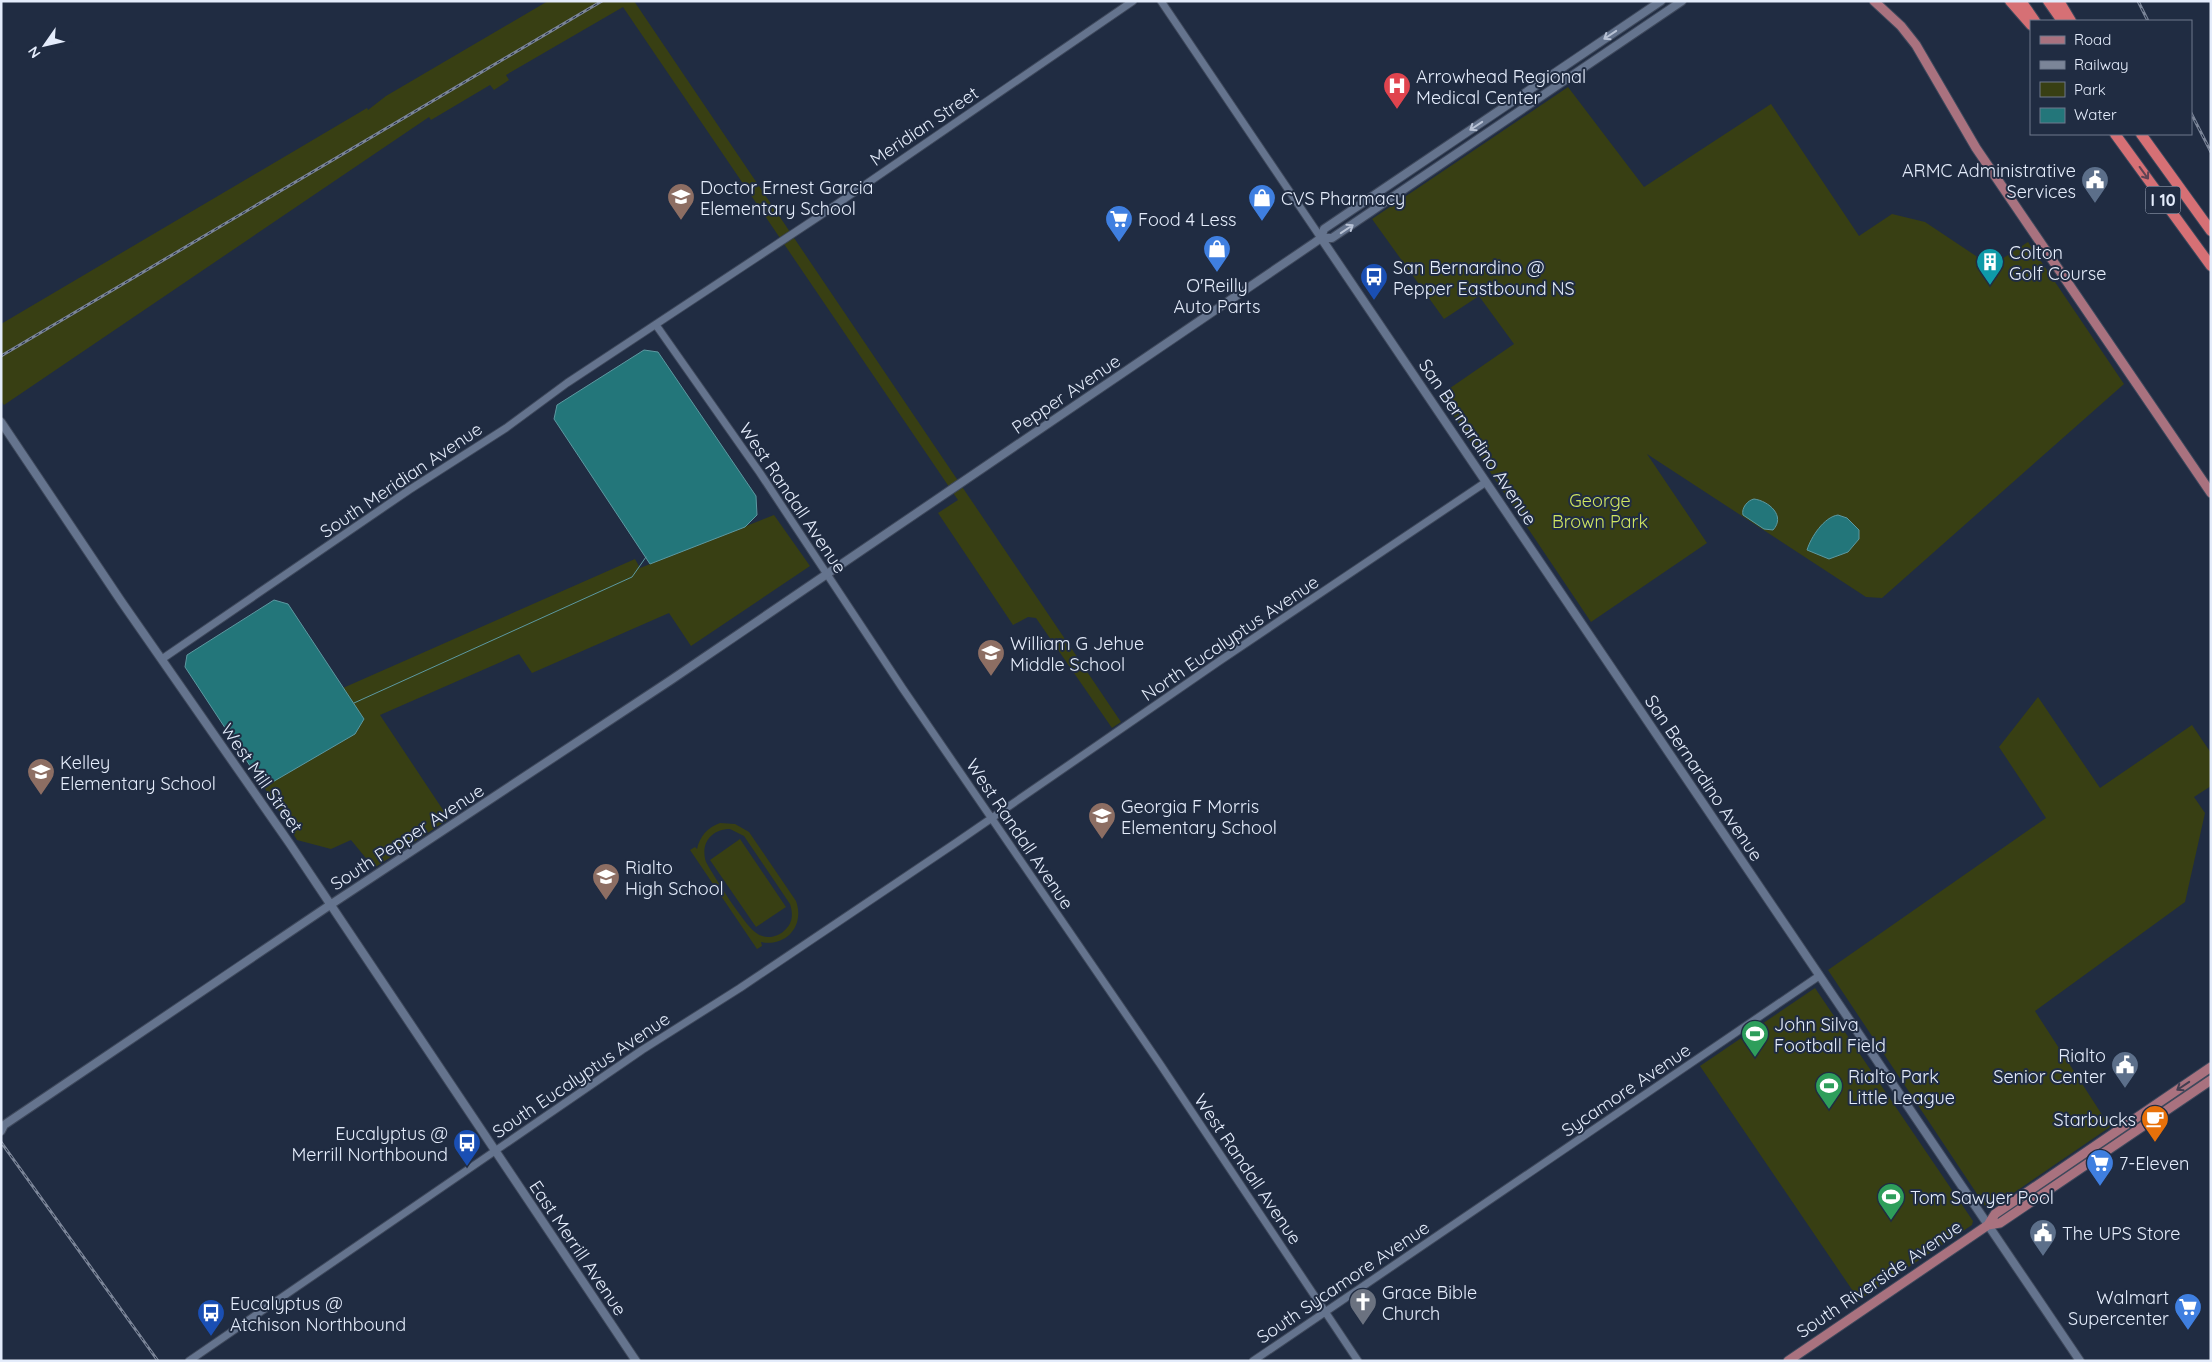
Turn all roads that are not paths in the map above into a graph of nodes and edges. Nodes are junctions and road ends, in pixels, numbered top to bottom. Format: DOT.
graph roads {
  1 [pos="1133,1"];
  2 [pos="1161,1"];
  3 [pos="1661,1"];
  4 [pos="1682,1"];
  5 [pos="1874,1"];
  6 [pos="2010,1"];
  7 [pos="2021,1"];
  8 [pos="2048,1"];
  9 [pos="2059,1"];
  10 [pos="2034,20"];
  11 [pos="2061,20"];
  12 [pos="2070,20"];
  13 [pos="2030,24"];
  14 [pos="2116,135"];
  15 [pos="2142,135"];
  16 [pos="2211,231"];
  17 [pos="1321,238"];
  18 [pos="2211,266"];
  19 [pos="656,325"];
  20 [pos="1,422"];
  21 [pos="1486,482"];
  22 [pos="2211,493"];
  23 [pos="826,574"];
  24 [pos="162,659"];
  25 [pos="991,818"];
  26 [pos="330,905"];
  27 [pos="1819,976"];
  28 [pos="2211,1067"];
  29 [pos="2211,1080"];
  30 [pos="2,1127"];
  31 [pos="495,1151"];
  32 [pos="1988,1225"];
  33 [pos="1449,1228"];
  34 [pos="1325,1312"];
  35 [pos="190,1361"];
  36 [pos="636,1361"];
  37 [pos="1253,1361"];
  38 [pos="1358,1361"];
  39 [pos="1788,1361"];
  40 [pos="2080,1361"];
  1 -- 19 [label="street, Meridian Street"];
  2 -- 17 [label="street, San Bernardino Avenue"];
  3 -- 17 [label="main road, Pepper Avenue, one-way"];
  17 -- 4 [label="main road, Pepper Avenue, one-way"];
  5 -- 22 [label="main road"];
  6 -- 13 [label="highway"];
  7 -- 10 [label="highway"];
  8 -- 11 [label="highway"];
  9 -- 12 [label="highway"];
  14 -- 18 [label="highway, I 10, one-way"];
  15 -- 16 [label="highway, I 10"];
  17 -- 21 [label="main road, San Bernardino Avenue"];
  17 -- 23 [label="main road, Pepper Avenue"];
  19 -- 23 [label="street, West Randall Avenue"];
  19 -- 24 [label="street, South Meridian Avenue"];
  20 -- 24 [label="main road, West Mill Street"];
  21 -- 25 [label="street, North Eucalyptus Avenue"];
  21 -- 27 [label="main road, San Bernardino Avenue"];
  23 -- 25 [label="street, West Randall Avenue"];
  23 -- 26 [label="main road, South Pepper Avenue"];
  24 -- 26 [label="main road, West Mill Street"];
  25 -- 31 [label="street, South Eucalyptus Avenue"];
  25 -- 34 [label="street, West Randall Avenue"];
  26 -- 30 [label="main road, South Pepper Avenue"];
  26 -- 31 [label="main road, West Mill Street"];
  27 -- 32 [label="main road, San Bernardino Avenue"];
  27 -- 33 [label="street, Sycamore Avenue"];
  28 -- 32 [label="main road, South Riverside Avenue, one-way"];
  29 -- 32 [label="main road, South Riverside Avenue"];
  31 -- 35 [label="street, South Eucalyptus Avenue"];
  31 -- 36 [label="main road, East Merrill Avenue"];
  32 -- 39 [label="main road, South Riverside Avenue"];
  32 -- 40 [label="main road, San Bernardino Avenue"];
  33 -- 34 [label="street, South Sycamore Avenue"];
  34 -- 37 [label="street, South Sycamore Avenue"];
  34 -- 38 [label="street, West Randall Avenue"];
}
